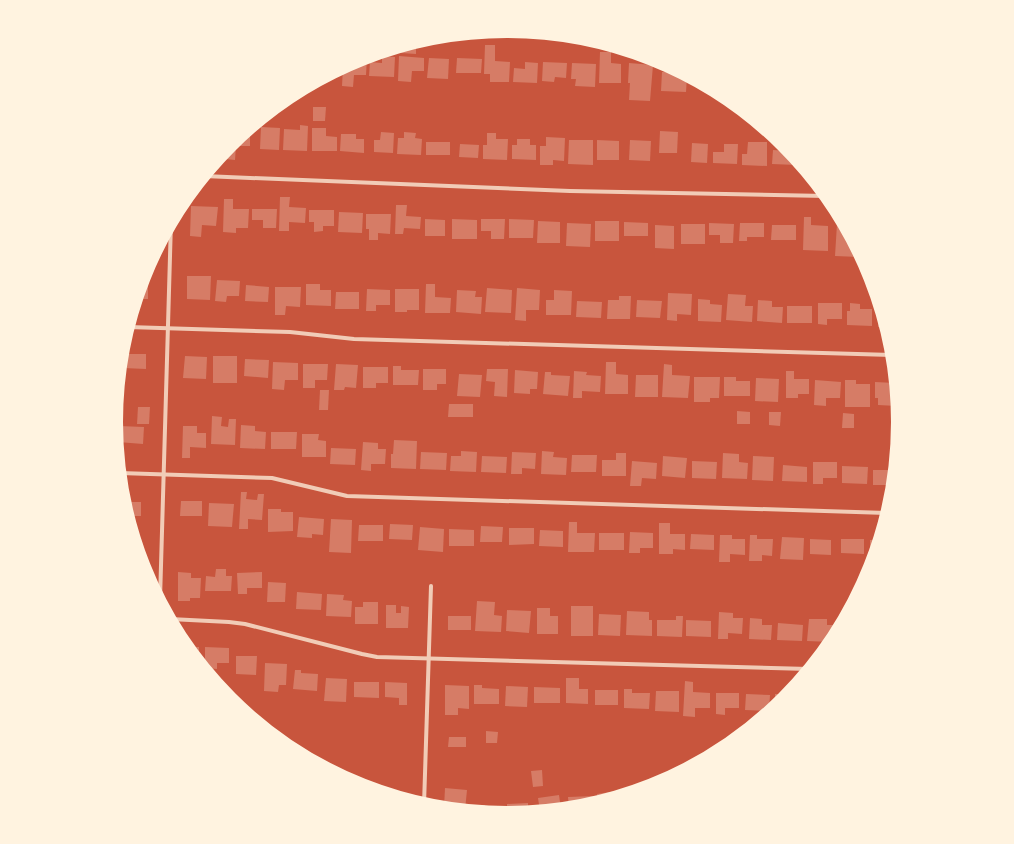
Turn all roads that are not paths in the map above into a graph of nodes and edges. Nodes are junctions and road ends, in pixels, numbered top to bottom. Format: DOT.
graph roads {
  1 [pos="211,176"];
  2 [pos="818,196"];
  3 [pos="172,234"];
  4 [pos="134,327"];
  5 [pos="168,328"];
  6 [pos="886,355"];
  7 [pos="125,473"];
  8 [pos="163,474"];
  9 [pos="881,513"];
  10 [pos="431,586"];
  11 [pos="160,588"];
  12 [pos="177,619"];
  13 [pos="429,658"];
  14 [pos="802,669"];
  15 [pos="424,798"];
  1 -- 2 [label="street"];
  3 -- 5 [label="street"];
  4 -- 5 [label="street"];
  5 -- 6 [label="street"];
  5 -- 8 [label="street"];
  7 -- 8 [label="street"];
  8 -- 9 [label="street"];
  8 -- 11 [label="street"];
  10 -- 13 [label="street"];
  12 -- 13 [label="street"];
  13 -- 14 [label="street"];
  13 -- 15 [label="street"];
}
